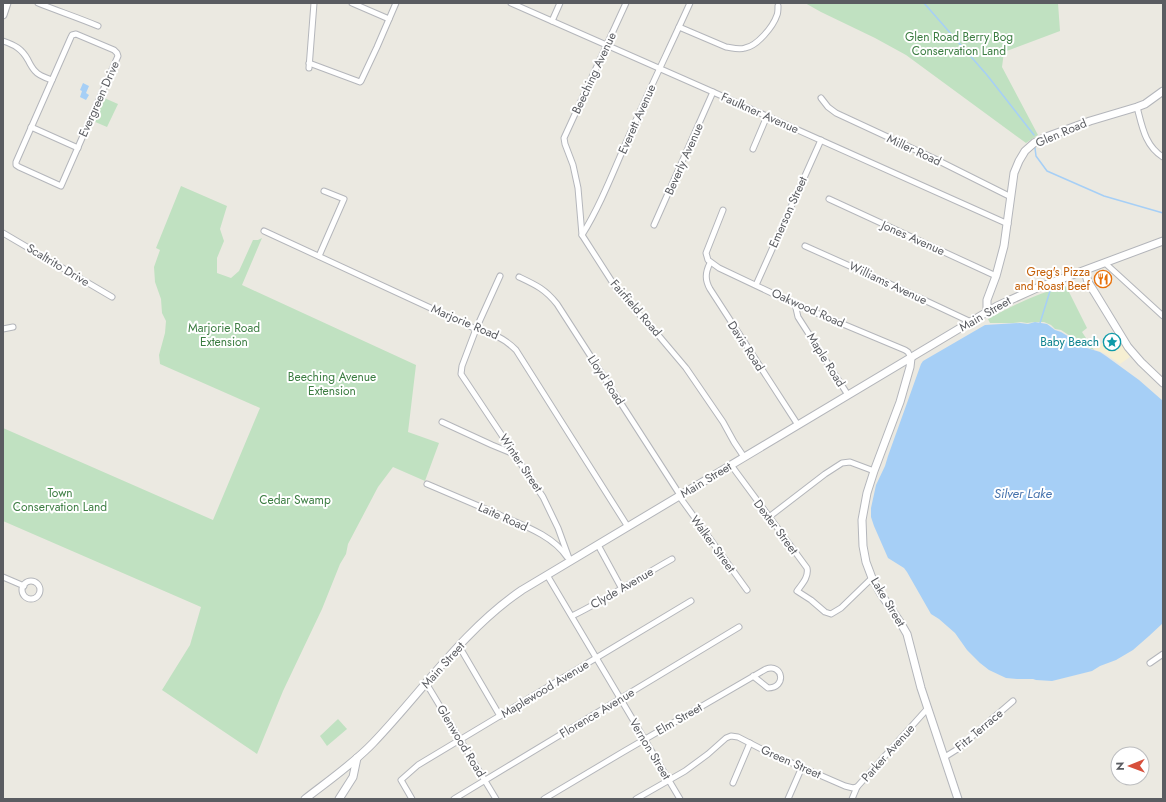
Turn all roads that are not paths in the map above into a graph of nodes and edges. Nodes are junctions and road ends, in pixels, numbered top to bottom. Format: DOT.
graph roads {
  1 [pos="7,3"];
  2 [pos="38,3"];
  3 [pos="314,3"];
  4 [pos="352,3"];
  5 [pos="396,3"];
  6 [pos="512,3"];
  7 [pos="560,3"];
  8 [pos="626,3"];
  9 [pos="690,3"];
  10 [pos="778,6"];
  11 [pos="3,15"];
  12 [pos="389,19"];
  13 [pos="552,21"];
  14 [pos="98,26"];
  15 [pos="679,27"];
  16 [pos="3,41"];
  17 [pos="607,44"];
  18 [pos="660,68"];
  19 [pos="52,80"];
  20 [pos="1163,91"];
  21 [pos="713,92"];
  22 [pos="821,98"];
  23 [pos="1137,107"];
  24 [pos="767,116"];
  25 [pos="32,127"];
  26 [pos="821,140"];
  27 [pos="565,144"];
  28 [pos="78,148"];
  29 [pos="752,149"];
  30 [pos="1163,156"];
  31 [pos="324,191"];
  32 [pos="1011,197"];
  33 [pos="829,200"];
  34 [pos="722,210"];
  35 [pos="1008,224"];
  36 [pos="654,225"];
  37 [pos="264,231"];
  38 [pos="3,233"];
  39 [pos="582,235"];
  40 [pos="1161,244"];
  41 [pos="805,246"];
  42 [pos="319,256"];
  43 [pos="710,263"];
  44 [pos="1105,263"];
  45 [pos="1085,271"];
  46 [pos="500,276"];
  47 [pos="996,276"];
  48 [pos="519,277"];
  49 [pos="756,285"];
  50 [pos="112,297"];
  51 [pos="795,304"];
  52 [pos="988,312"];
  53 [pos="1163,316"];
  54 [pos="971,322"];
  55 [pos="13,327"];
  56 [pos="3,329"];
  57 [pos="476,329"];
  58 [pos="911,358"];
  59 [pos="1163,383"];
  60 [pos="848,395"];
  61 [pos="442,422"];
  62 [pos="798,425"];
  63 [pos="514,454"];
  64 [pos="744,457"];
  65 [pos="731,465"];
  66 [pos="874,471"];
  67 [pos="427,484"];
  68 [pos="679,496"];
  69 [pos="769,517"];
  70 [pos="628,527"];
  71 [pos="598,545"];
  72 [pos="672,559"];
  73 [pos="570,561"];
  74 [pos="547,575"];
  75 [pos="3,577"];
  76 [pos="872,578"];
  77 [pos="24,586"];
  78 [pos="622,589"];
  79 [pos="747,590"];
  80 [pos="692,601"];
  81 [pos="572,616"];
  82 [pos="739,627"];
  83 [pos="459,646"];
  84 [pos="1163,654"];
  85 [pos="597,659"];
  86 [pos="1150,663"];
  87 [pos="753,676"];
  88 [pos="426,683"];
  89 [pos="621,699"];
  90 [pos="1014,702"];
  91 [pos="928,708"];
  92 [pos="500,716"];
  93 [pos="645,739"];
  94 [pos="461,740"];
  95 [pos="750,744"];
  96 [pos="944,757"];
  97 [pos="357,758"];
  98 [pos="802,767"];
  99 [pos="669,780"];
  100 [pos="485,781"];
  101 [pos="733,783"];
  102 [pos="857,787"];
  103 [pos="305,799"];
  104 [pos="339,799"];
  105 [pos="412,799"];
  106 [pos="454,799"];
  107 [pos="496,799"];
  108 [pos="544,799"];
  109 [pos="636,799"];
  110 [pos="680,799"];
  111 [pos="788,799"];
  112 [pos="852,799"];
  113 [pos="958,799"];
  1 -- 11 [label="main road"];
  2 -- 14 [label="street"];
  3 -- 12 [label="street"];
  4 -- 12 [label="street"];
  5 -- 12 [label="street"];
  6 -- 13 [label="street, Faulkner Avenue"];
  7 -- 13 [label="street"];
  8 -- 17 [label="street, Beeching Avenue"];
  9 -- 15 [label="street, Everett Avenue"];
  10 -- 15 [label="street"];
  13 -- 17 [label="street, Faulkner Avenue"];
  15 -- 18 [label="street, Everett Avenue"];
  16 -- 19 [label="street"];
  17 -- 18 [label="street, Faulkner Avenue"];
  17 -- 27 [label="street, Beeching Avenue"];
  18 -- 21 [label="street, Faulkner Avenue"];
  18 -- 39 [label="street, Everett Avenue"];
  19 -- 25 [label="street, Evergreen Drive"];
  19 -- 28 [label="street, Evergreen Drive"];
  20 -- 23 [label="main road, Glen Road"];
  21 -- 24 [label="street, Faulkner Avenue"];
  21 -- 36 [label="street, Beverly Avenue"];
  22 -- 32 [label="street, Miller Road"];
  23 -- 30 [label="street"];
  23 -- 32 [label="main road, Glen Road"];
  24 -- 26 [label="street, Faulkner Avenue"];
  24 -- 29 [label="street"];
  25 -- 28 [label="street, Evergreen Drive"];
  25 -- 28 [label="street, Evergreen Drive"];
  26 -- 35 [label="street, Faulkner Avenue"];
  26 -- 49 [label="street, Emerson Street"];
  27 -- 39 [label="street, Fairfield Road"];
  31 -- 42 [label="street"];
  32 -- 35 [label="main road, Glen Road"];
  33 -- 47 [label="street, Jones Avenue"];
  34 -- 43 [label="street"];
  35 -- 47 [label="main road, Glen Road"];
  37 -- 42 [label="street, Marjorie Road"];
  38 -- 50 [label="street, Scaltrito Drive"];
  39 -- 64 [label="street, Fairfield Road"];
  40 -- 44 [label="main road, Main Street"];
  41 -- 54 [label="street, Williams Avenue"];
  42 -- 57 [label="street, Marjorie Road"];
  43 -- 49 [label="street, Oakwood Road"];
  43 -- 62 [label="street, Davis Road"];
  44 -- 45 [label="main road, Main Street"];
  44 -- 53 [label="street"];
  45 -- 52 [label="main road, Main Street"];
  45 -- 59 [label="main road"];
  46 -- 57 [label="street"];
  47 -- 52 [label="main road, Glen Road"];
  48 -- 68 [label="street, Lloyd Road"];
  49 -- 51 [label="street, Oakwood Road"];
  51 -- 58 [label="street, Oakwood Road"];
  51 -- 60 [label="street, Maple Road"];
  52 -- 54 [label="main road, Main Street"];
  54 -- 58 [label="main road, Main Street"];
  55 -- 56 [label="street"];
  57 -- 63 [label="street, Winter Street"];
  57 -- 70 [label="street, Marjorie Road"];
  58 -- 60 [label="main road, Main Street"];
  58 -- 66 [label="main road, Lake Street"];
  60 -- 62 [label="main road, Main Street"];
  61 -- 63 [label="street"];
  62 -- 64 [label="main road, Main Street"];
  63 -- 73 [label="street, Winter Street"];
  64 -- 65 [label="main road, Main Street"];
  65 -- 68 [label="main road, Main Street"];
  65 -- 69 [label="street, Dexter Street"];
  66 -- 69 [label="street"];
  66 -- 76 [label="main road, Lake Street"];
  67 -- 73 [label="street, Laite Road"];
  68 -- 70 [label="main road, Main Street"];
  68 -- 79 [label="street, Walker Street"];
  69 -- 76 [label="street, Dexter Street"];
  70 -- 71 [label="main road, Main Street"];
  71 -- 73 [label="main road, Main Street"];
  71 -- 78 [label="street"];
  72 -- 78 [label="street, Clyde Avenue"];
  73 -- 74 [label="main road, Main Street"];
  74 -- 81 [label="street, Vernon Street"];
  74 -- 83 [label="main road, Main Street"];
  75 -- 77 [label="street"];
  76 -- 91 [label="main road, Lake Street"];
  78 -- 81 [label="street, Clyde Avenue"];
  80 -- 85 [label="street, Maplewood Avenue"];
  81 -- 85 [label="street, Vernon Street"];
  82 -- 89 [label="street, Florence Avenue"];
  83 -- 88 [label="main road, Main Street"];
  83 -- 92 [label="street"];
  84 -- 86 [label="street"];
  85 -- 89 [label="street, Vernon Street"];
  85 -- 92 [label="street, Maplewood Avenue"];
  87 -- 87 [label="street, Elm Street"];
  87 -- 93 [label="street, Elm Street"];
  88 -- 94 [label="street, Glenwood Road"];
  88 -- 97 [label="main road, Main Street"];
  89 -- 93 [label="street, Vernon Street"];
  89 -- 100 [label="street, Florence Avenue"];
  90 -- 96 [label="street, Fitz Terrace"];
  91 -- 96 [label="main road, Lake Street"];
  91 -- 102 [label="street, Parker Avenue"];
  92 -- 94 [label="street, Maplewood Avenue"];
  93 -- 99 [label="street, Vernon Street"];
  93 -- 108 [label="street, Elm Street"];
  94 -- 100 [label="street, Glenwood Road"];
  94 -- 105 [label="street, Maplewood Avenue"];
  95 -- 98 [label="street, Green Street"];
  95 -- 99 [label="street, Green Street"];
  95 -- 101 [label="street"];
  96 -- 113 [label="main road, Lake Street"];
  97 -- 103 [label="main road, Main Street"];
  97 -- 104 [label="main road"];
  98 -- 102 [label="street, Green Street"];
  98 -- 111 [label="street"];
  99 -- 109 [label="street"];
  99 -- 110 [label="street, Vernon Street"];
  100 -- 106 [label="street, Florence Avenue"];
  100 -- 107 [label="street, Glenwood Road"];
  102 -- 112 [label="street, Parker Avenue"];
}
